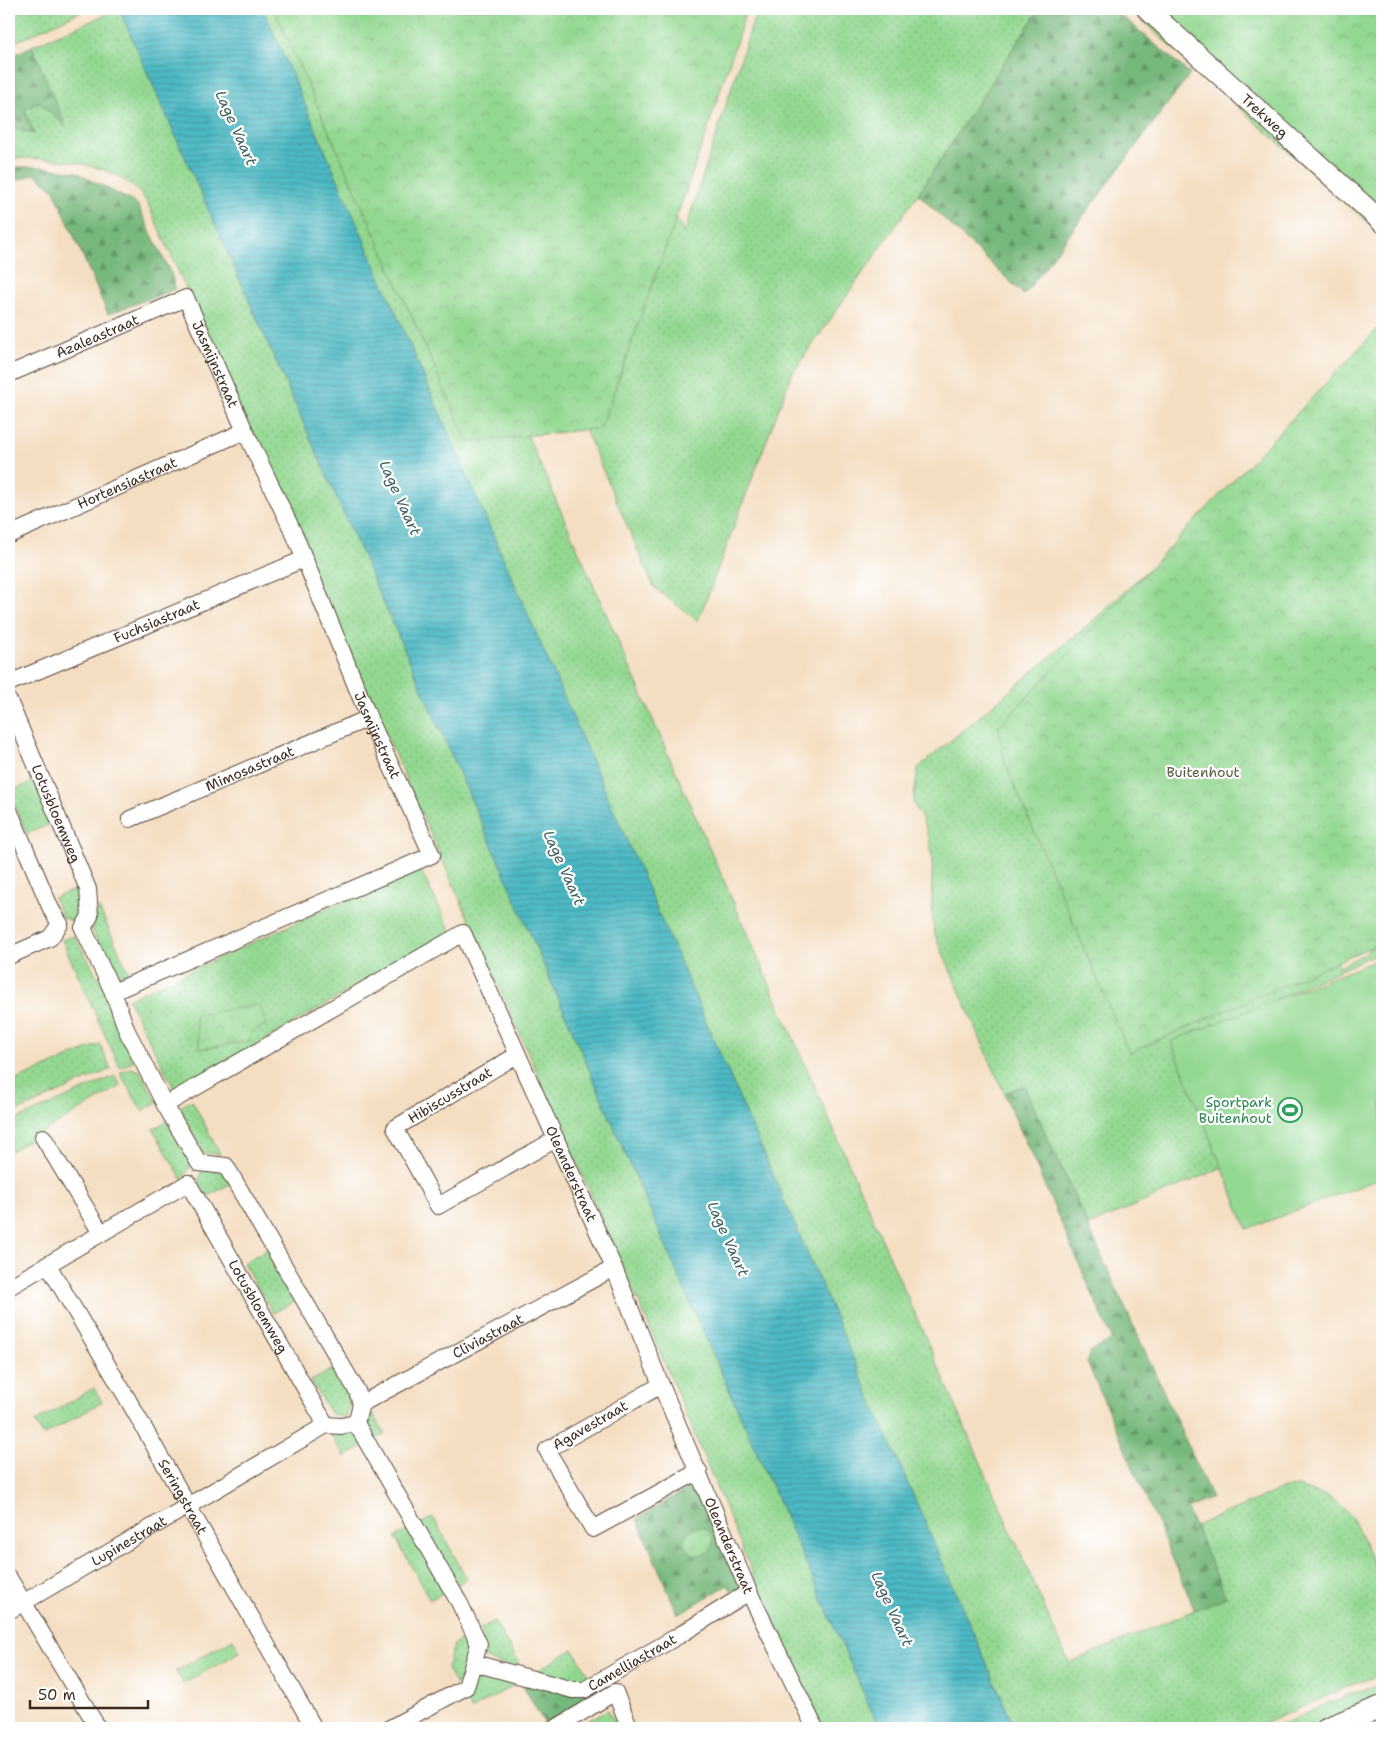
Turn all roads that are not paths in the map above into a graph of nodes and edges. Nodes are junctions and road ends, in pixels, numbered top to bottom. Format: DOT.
graph roads {
  1 [pos="1147,9"];
  2 [pos="1382,222"];
  3 [pos="186,298"];
  4 [pos="9,374"];
  5 [pos="245,431"];
  6 [pos="9,534"];
  7 [pos="304,559"];
  8 [pos="9,684"];
  9 [pos="9,701"];
  10 [pos="369,718"];
  11 [pos="9,810"];
  12 [pos="130,819"];
  13 [pos="60,924"];
  14 [pos="83,928"];
  15 [pos="9,956"];
  16 [pos="113,992"];
  17 [pos="517,1055"];
  18 [pos="166,1105"];
  19 [pos="43,1137"];
  20 [pos="556,1139"];
  21 [pos="199,1162"];
  22 [pos="188,1183"];
  23 [pos="101,1233"];
  24 [pos="48,1265"];
  25 [pos="614,1268"];
  26 [pos="9,1287"];
  27 [pos="661,1385"];
  28 [pos="361,1404"];
  29 [pos="356,1423"];
  30 [pos="326,1425"];
  31 [pos="699,1470"];
  32 [pos="190,1506"];
  33 [pos="9,1578"];
  34 [pos="749,1592"];
  35 [pos="23,1602"];
  36 [pos="9,1611"];
  37 [pos="474,1664"];
  38 [pos="1382,1707"];
  39 [pos="98,1728"];
  40 [pos="314,1728"];
  41 [pos="390,1728"];
  42 [pos="556,1728"];
  43 [pos="630,1728"];
  44 [pos="815,1728"];
  45 [pos="1328,1728"];
  1 -- 2 [label="street, Trekweg"];
  3 -- 4 [label="street, Azaleastraat"];
  3 -- 5 [label="street, Jasmijnstraat"];
  5 -- 6 [label="street, Hortensiastraat"];
  5 -- 7 [label="street, Jasmijnstraat"];
  7 -- 8 [label="street, Fuchsiastraat"];
  7 -- 10 [label="street, Jasmijnstraat"];
  9 -- 14 [label="street, Lotusbloemweg"];
  10 -- 12 [label="street, Mimosastraat"];
  10 -- 16 [label="street, Jasmijnstraat"];
  11 -- 13 [label="street"];
  13 -- 14 [label="street"];
  13 -- 15 [label="street"];
  14 -- 16 [label="street"];
  16 -- 18 [label="street"];
  17 -- 18 [label="street, Oleanderstraat"];
  17 -- 20 [label="street, Oleanderstraat"];
  17 -- 20 [label="street, Hibiscusstraat"];
  18 -- 21 [label="street"];
  19 -- 23 [label="street"];
  20 -- 25 [label="street, Oleanderstraat"];
  21 -- 22 [label="street"];
  21 -- 28 [label="street"];
  22 -- 23 [label="street"];
  22 -- 30 [label="street, Lotusbloemweg"];
  23 -- 24 [label="street"];
  24 -- 26 [label="street"];
  24 -- 32 [label="street, Seringstraat"];
  25 -- 27 [label="street, Oleanderstraat"];
  25 -- 28 [label="street, Cliviastraat"];
  27 -- 31 [label="street, Oleanderstraat"];
  27 -- 31 [label="street, Agavestraat"];
  28 -- 29 [label="street"];
  29 -- 30 [label="street"];
  29 -- 37 [label="street"];
  30 -- 32 [label="street, Lupinestraat"];
  31 -- 34 [label="street, Oleanderstraat"];
  32 -- 35 [label="street, Lupinestraat"];
  32 -- 40 [label="street, Seringstraat"];
  33 -- 35 [label="street"];
  34 -- 37 [label="street, Camelliastraat"];
  34 -- 44 [label="street, Oleanderstraat"];
  35 -- 36 [label="street, Lupinestraat"];
  35 -- 39 [label="street"];
  37 -- 41 [label="street"];
  38 -- 45 [label="main road"];
  42 -- 43 [label="street"];
}
